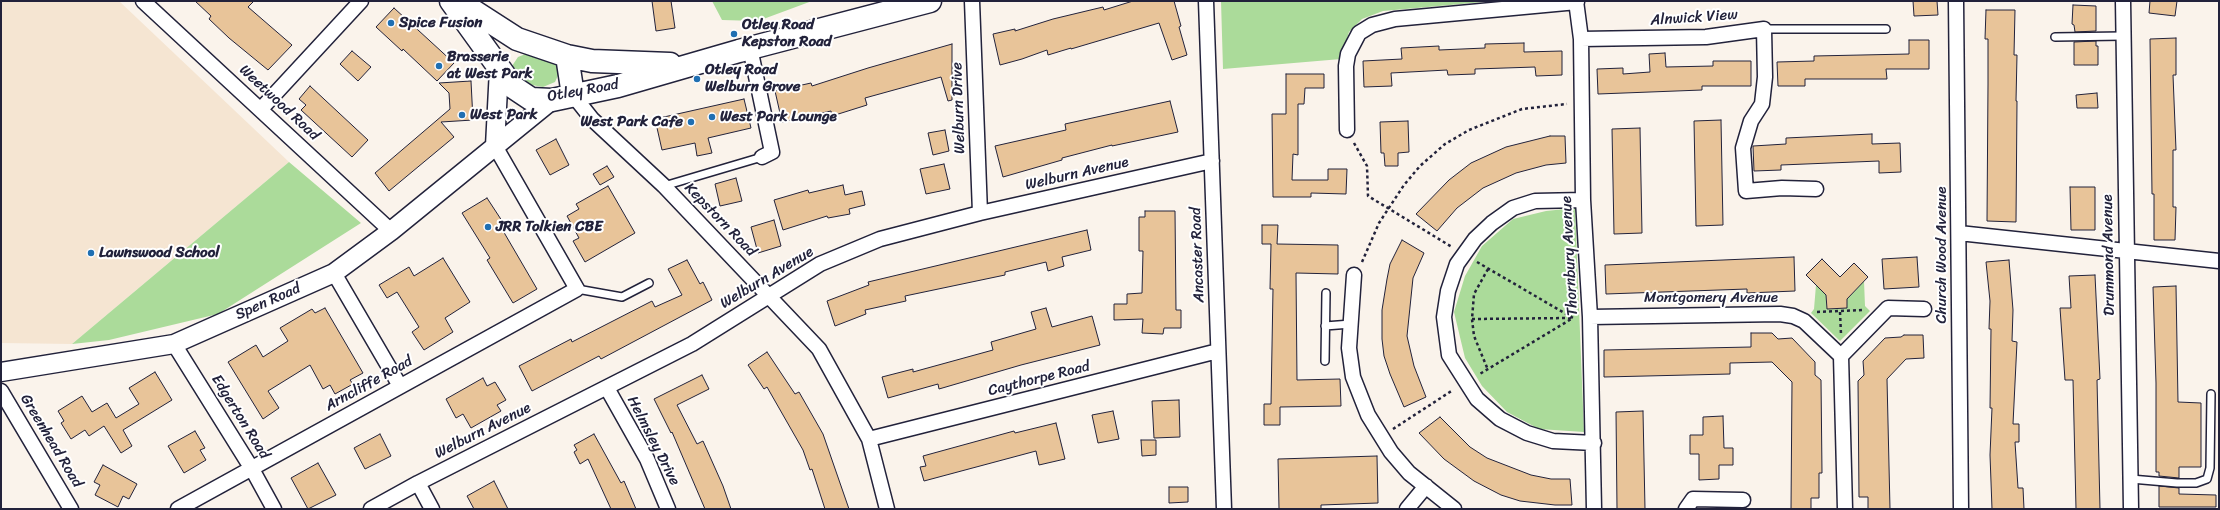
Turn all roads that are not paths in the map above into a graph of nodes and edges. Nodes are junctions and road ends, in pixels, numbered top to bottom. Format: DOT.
graph roads {
  1 [pos="143,1"];
  2 [pos="361,1"];
  3 [pos="451,1"];
  4 [pos="458,1"];
  5 [pos="972,1"];
  6 [pos="1206,1"];
  7 [pos="1956,1"];
  8 [pos="2123,1"];
  9 [pos="925,2"];
  10 [pos="1577,2"];
  11 [pos="1764,29"];
  12 [pos="1886,29"];
  13 [pos="2123,36"];
  14 [pos="2055,37"];
  15 [pos="518,39"];
  16 [pos="1581,39"];
  17 [pos="750,48"];
  18 [pos="567,56"];
  19 [pos="689,65"];
  20 [pos="499,69"];
  21 [pos="563,98"];
  22 [pos="261,109"];
  23 [pos="1347,130"];
  24 [pos="495,146"];
  25 [pos="762,157"];
  26 [pos="1212,161"];
  27 [pos="664,186"];
  28 [pos="1816,189"];
  29 [pos="1583,200"];
  30 [pos="980,213"];
  31 [pos="391,231"];
  32 [pos="1959,233"];
  33 [pos="2125,249"];
  34 [pos="2219,261"];
  35 [pos="334,273"];
  36 [pos="1354,275"];
  37 [pos="648,283"];
  38 [pos="577,289"];
  39 [pos="1326,293"];
  40 [pos="768,295"];
  41 [pos="1924,309"];
  42 [pos="1590,317"];
  43 [pos="1351,324"];
  44 [pos="1325,326"];
  45 [pos="174,344"];
  46 [pos="1218,352"];
  47 [pos="1841,356"];
  48 [pos="1325,361"];
  49 [pos="1,372"];
  50 [pos="400,386"];
  51 [pos="607,388"];
  52 [pos="1,391"];
  53 [pos="2210,394"];
  54 [pos="869,439"];
  55 [pos="1594,444"];
  56 [pos="252,469"];
  57 [pos="2130,479"];
  58 [pos="418,483"];
  59 [pos="1426,486"];
  60 [pos="1743,500"];
  61 [pos="71,509"];
  62 [pos="178,509"];
  63 [pos="274,509"];
  64 [pos="371,509"];
  65 [pos="432,509"];
  66 [pos="668,509"];
  67 [pos="887,509"];
  68 [pos="1224,509"];
  69 [pos="1407,509"];
  70 [pos="1454,509"];
  71 [pos="1594,509"];
  72 [pos="1686,509"];
  73 [pos="1845,509"];
  74 [pos="1961,509"];
  75 [pos="2131,509"];
  1 -- 22 [label="street, Weetwood Road"];
  2 -- 22 [label="street"];
  3 -- 20 [label="highway, Otley Road"];
  4 -- 15 [label="highway, Otley Road"];
  5 -- 30 [label="street, Welburn Drive"];
  6 -- 26 [label="street, Ancaster Road"];
  7 -- 32 [label="street, Church Wood Avenue"];
  8 -- 13 [label="street, Drummond Avenue"];
  9 -- 17 [label="highway, Otley Road"];
  10 -- 16 [label="street, Thornbury Avenue"];
  10 -- 23 [label="street"];
  11 -- 12 [label="lane"];
  11 -- 16 [label="street, Alnwick View"];
  11 -- 28 [label="street"];
  13 -- 14 [label="lane"];
  13 -- 33 [label="street, Drummond Avenue"];
  15 -- 18 [label="highway, Otley Road"];
  15 -- 20 [label="highway"];
  16 -- 29 [label="street, Thornbury Avenue"];
  17 -- 19 [label="highway, Otley Road"];
  17 -- 25 [label="street"];
  18 -- 19 [label="highway, Otley Road"];
  18 -- 21 [label="highway"];
  19 -- 21 [label="highway, Otley Road"];
  20 -- 21 [label="highway, Otley Road"];
  20 -- 24 [label="street"];
  21 -- 24 [label="street, Spen Road"];
  21 -- 27 [label="street, Kepstorn Road"];
  22 -- 31 [label="street, Weetwood Road"];
  24 -- 31 [label="street, Spen Road"];
  24 -- 38 [label="street"];
  25 -- 27 [label="lane"];
  26 -- 30 [label="street, Welburn Avenue"];
  26 -- 46 [label="street, Ancaster Road"];
  27 -- 40 [label="street, Kepstorn Road"];
  29 -- 42 [label="street, Thornbury Avenue"];
  29 -- 55 [label="street"];
  30 -- 40 [label="street, Welburn Avenue"];
  31 -- 35 [label="street, Spen Road"];
  32 -- 33 [label="street"];
  32 -- 74 [label="street, Church Wood Avenue"];
  33 -- 34 [label="street"];
  33 -- 57 [label="street, Drummond Avenue"];
  35 -- 45 [label="street, Spen Road"];
  35 -- 50 [label="street"];
  36 -- 43 [label="street"];
  37 -- 38 [label="lane"];
  38 -- 50 [label="street, Arncliffe Road"];
  39 -- 44 [label="lane"];
  40 -- 51 [label="street, Welburn Avenue"];
  40 -- 54 [label="street, Kepstorn Road"];
  41 -- 47 [label="street"];
  42 -- 47 [label="street, Montgomery Avenue"];
  42 -- 55 [label="street, Thornbury Avenue"];
  43 -- 44 [label="lane"];
  43 -- 59 [label="street"];
  44 -- 48 [label="lane"];
  45 -- 49 [label="street, Spen Road"];
  45 -- 56 [label="street, Edgerton Road"];
  46 -- 54 [label="street, Caythorpe Road"];
  46 -- 68 [label="street, Ancaster Road"];
  47 -- 73 [label="street"];
  50 -- 56 [label="street, Arncliffe Road"];
  51 -- 58 [label="street, Welburn Avenue"];
  51 -- 66 [label="street, Helmsley Drive"];
  52 -- 61 [label="street, Greenhead Road"];
  53 -- 57 [label="lane"];
  54 -- 67 [label="street, Kepstorn Road"];
  55 -- 71 [label="street, Thornbury Avenue"];
  56 -- 62 [label="street, Arncliffe Road"];
  56 -- 63 [label="street, Edgerton Road"];
  57 -- 75 [label="street, Drummond Avenue"];
  58 -- 64 [label="street, Welburn Avenue"];
  58 -- 65 [label="street"];
  59 -- 69 [label="street"];
  59 -- 70 [label="street"];
  60 -- 72 [label="street"];
}
